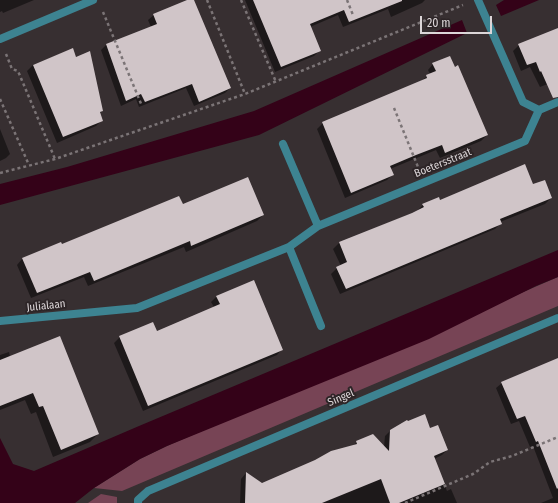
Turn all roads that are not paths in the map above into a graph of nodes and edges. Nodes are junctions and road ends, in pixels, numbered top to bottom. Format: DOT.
graph roads {
  1 [pos="93,0"];
  2 [pos="478,0"];
  3 [pos="0,39"];
  4 [pos="558,102"];
  5 [pos="539,110"];
  6 [pos="283,144"];
  7 [pos="318,226"];
  8 [pos="290,247"];
  9 [pos="95,312"];
  10 [pos="558,318"];
  11 [pos="0,322"];
  12 [pos="321,326"];
  13 [pos="138,503"];
  1 -- 3 [label="street"];
  2 -- 5 [label="street"];
  4 -- 5 [label="street"];
  5 -- 7 [label="street, Boetersstraat"];
  6 -- 7 [label="street"];
  7 -- 8 [label="street, Boetersstraat"];
  8 -- 9 [label="street, Boetersstraat"];
  8 -- 12 [label="street"];
  9 -- 11 [label="street, Julialaan"];
  10 -- 13 [label="street, Singel"];
}
